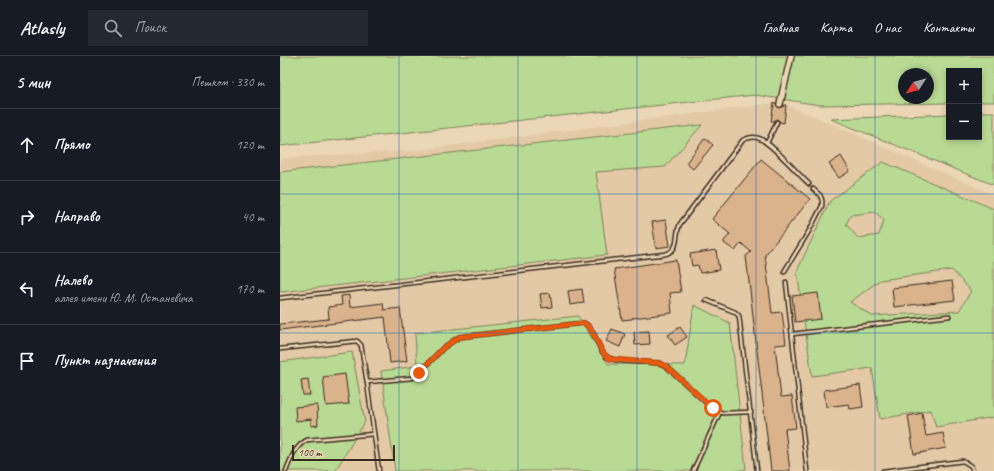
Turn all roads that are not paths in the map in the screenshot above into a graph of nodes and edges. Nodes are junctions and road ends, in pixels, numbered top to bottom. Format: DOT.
graph roads {
  1 [pos="791,56"];
  2 [pos="780,104"];
  3 [pos="777,122"];
  4 [pos="767,143"];
  5 [pos="809,184"];
  6 [pos="813,189"];
  7 [pos="784,272"];
  8 [pos="786,282"];
  9 [pos="280,298"];
  10 [pos="706,300"];
  11 [pos="950,316"];
  12 [pos="792,334"];
  13 [pos="280,349"];
  14 [pos="368,382"];
  15 [pos="720,412"];
  16 [pos="751,412"];
  17 [pos="374,434"];
  18 [pos="286,471"];
  19 [pos="379,471"];
  20 [pos="693,471"];
  21 [pos="757,471"];
  22 [pos="807,471"];
  23 [pos="883,471"];
  24 [pos="973,471"];
  1 -- 2 [label="street"];
  3 -- 4 [label="lane"];
  4 -- 5 [label="lane"];
  4 -- 9 [label="lane"];
  6 -- 7 [label="lane"];
  8 -- 12 [label="lane"];
  10 -- 16 [label="lane"];
  11 -- 12 [label="lane"];
  12 -- 22 [label="lane"];
  13 -- 14 [label="lane"];
  14 -- 15 [label="lane"];
  14 -- 17 [label="lane"];
  15 -- 16 [label="lane"];
  15 -- 20 [label="lane"];
  16 -- 21 [label="lane"];
  17 -- 18 [label="lane"];
  17 -- 19 [label="lane"];
  23 -- 24 [label="lane"];
}
